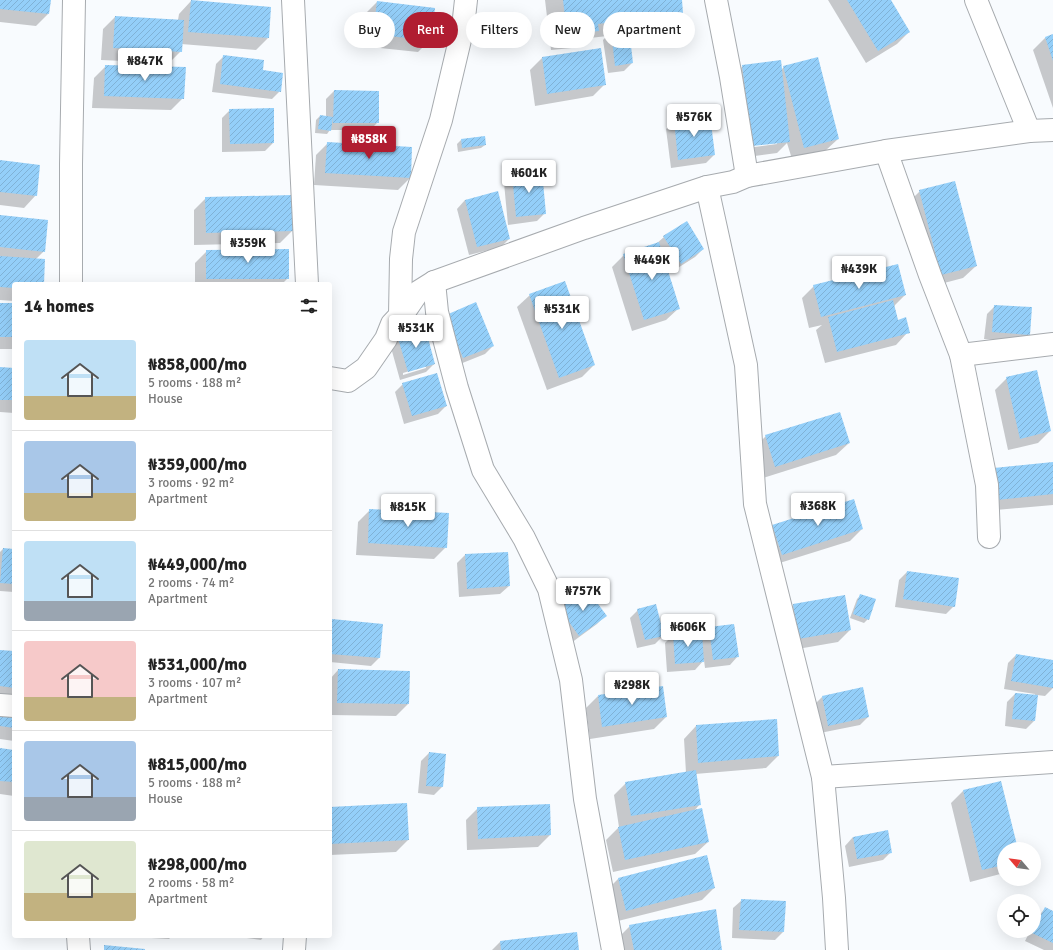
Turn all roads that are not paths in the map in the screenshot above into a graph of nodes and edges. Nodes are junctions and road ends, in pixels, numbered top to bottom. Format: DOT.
graph roads {
  1 [pos="74,0"];
  2 [pos="293,0"];
  3 [pos="466,0"];
  4 [pos="716,0"];
  5 [pos="976,0"];
  6 [pos="1053,130"];
  7 [pos="1029,131"];
  8 [pos="886,151"];
  9 [pos="747,176"];
  10 [pos="707,187"];
  11 [pos="71,282"];
  12 [pos="308,282"];
  13 [pos="434,282"];
  14 [pos="400,315"];
  15 [pos="1053,344"];
  16 [pos="961,355"];
  17 [pos="332,378"];
  18 [pos="989,537"];
  19 [pos="0,705"];
  20 [pos="12,706"];
  21 [pos="1053,762"];
  22 [pos="823,777"];
  23 [pos="78,938"];
  24 [pos="295,938"];
  25 [pos="79,950"];
  26 [pos="294,950"];
  27 [pos="613,950"];
  28 [pos="837,950"];
  1 -- 11 [label="street"];
  2 -- 12 [label="street"];
  3 -- 14 [label="street"];
  4 -- 9 [label="street"];
  5 -- 7 [label="street"];
  6 -- 7 [label="street"];
  7 -- 8 [label="street"];
  8 -- 9 [label="street"];
  8 -- 16 [label="street"];
  9 -- 10 [label="street"];
  10 -- 13 [label="street"];
  10 -- 22 [label="street"];
  13 -- 14 [label="street"];
  13 -- 27 [label="street"];
  14 -- 17 [label="street"];
  15 -- 16 [label="street"];
  16 -- 18 [label="street"];
  19 -- 20 [label="street"];
  21 -- 22 [label="street"];
  22 -- 28 [label="street"];
  23 -- 25 [label="street"];
  24 -- 26 [label="street"];
}
